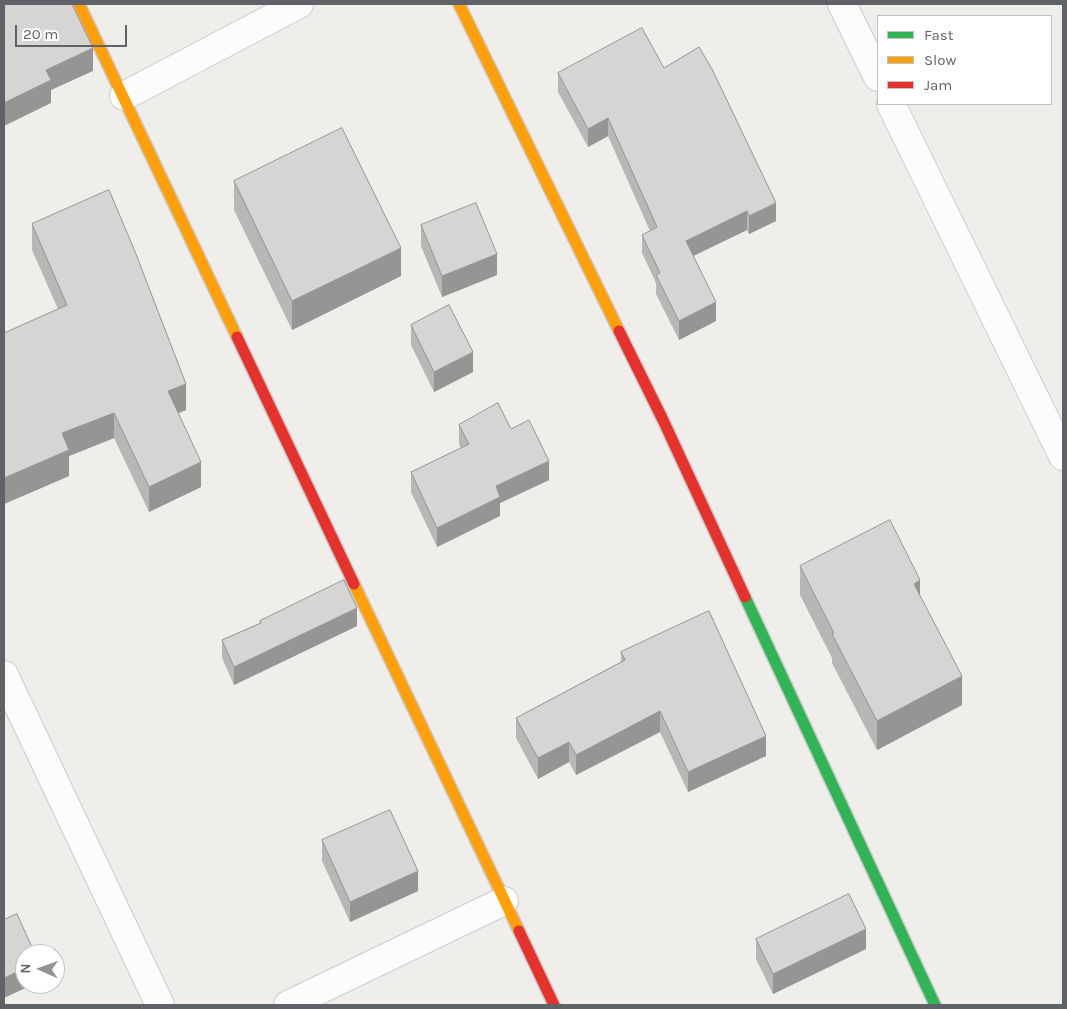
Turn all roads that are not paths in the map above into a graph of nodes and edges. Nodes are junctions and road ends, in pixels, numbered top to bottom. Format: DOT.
graph roads {
  1 [pos="79,4"];
  2 [pos="299,4"];
  3 [pos="459,4"];
  4 [pos="842,4"];
  5 [pos="877,75"];
  6 [pos="124,96"];
  7 [pos="891,105"];
  8 [pos="1063,456"];
  9 [pos="4,675"];
  10 [pos="504,901"];
  11 [pos="160,1005"];
  12 [pos="288,1005"];
  13 [pos="554,1005"];
  14 [pos="935,1005"];
  1 -- 6 [label="street"];
  2 -- 6 [label="street"];
  3 -- 14 [label="street"];
  4 -- 5 [label="street"];
  6 -- 10 [label="street"];
  7 -- 8 [label="street"];
  9 -- 11 [label="street"];
  10 -- 12 [label="street"];
  10 -- 13 [label="street"];
}
